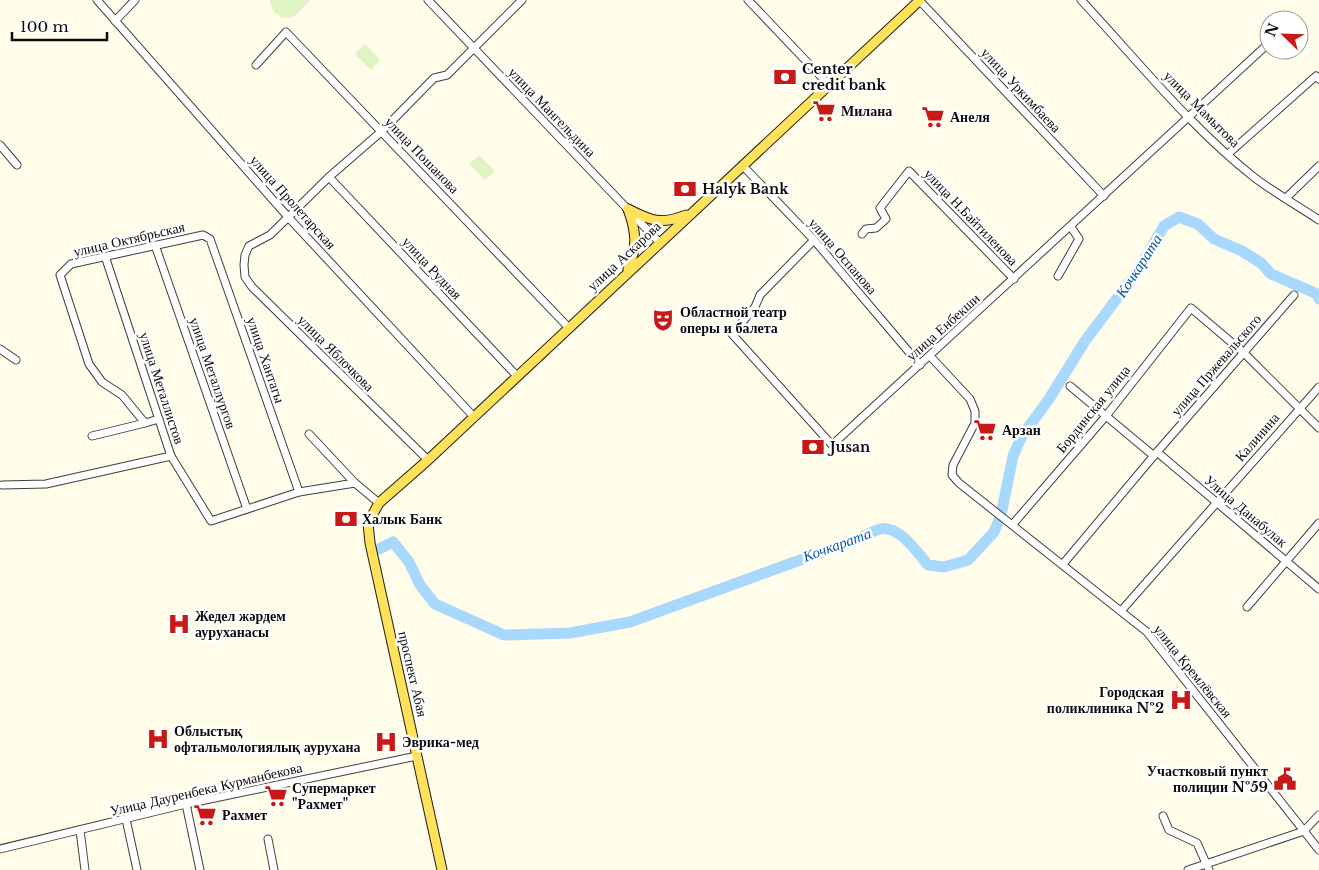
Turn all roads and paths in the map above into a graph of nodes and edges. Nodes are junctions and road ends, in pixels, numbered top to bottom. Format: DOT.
graph roads {
  1 [pos="97,0"];
  2 [pos="135,0"];
  3 [pos="428,0"];
  4 [pos="522,0"];
  5 [pos="748,0"];
  6 [pos="920,0"];
  7 [pos="1081,0"];
  8 [pos="115,21"];
  9 [pos="474,49"];
  10 [pos="1259,52"];
  11 [pos="256,65"];
  12 [pos="1319,79"];
  13 [pos="828,86"];
  14 [pos="1190,118"];
  15 [pos="382,131"];
  16 [pos="0,145"];
  17 [pos="1228,154"];
  18 [pos="17,165"];
  19 [pos="743,166"];
  20 [pos="1319,166"];
  21 [pos="329,177"];
  22 [pos="1104,196"];
  23 [pos="1286,198"];
  24 [pos="628,209"];
  25 [pos="691,213"];
  26 [pos="288,217"];
  27 [pos="1319,220"];
  28 [pos="1071,227"];
  29 [pos="862,234"];
  30 [pos="207,236"];
  31 [pos="814,240"];
  32 [pos="659,242"];
  33 [pos="154,245"];
  34 [pos="105,256"];
  35 [pos="626,274"];
  36 [pos="1058,276"];
  37 [pos="1014,279"];
  38 [pos="1294,295"];
  39 [pos="569,328"];
  40 [pos="0,349"];
  41 [pos="1244,353"];
  42 [pos="930,356"];
  43 [pos="16,360"];
  44 [pos="920,365"];
  45 [pos="517,376"];
  46 [pos="1070,386"];
  47 [pos="1319,387"];
  48 [pos="1298,409"];
  49 [pos="1106,416"];
  50 [pos="474,417"];
  51 [pos="160,420"];
  52 [pos="145,423"];
  53 [pos="1319,428"];
  54 [pos="309,434"];
  55 [pos="92,436"];
  56 [pos="1155,454"];
  57 [pos="172,456"];
  58 [pos="428,460"];
  59 [pos="355,483"];
  60 [pos="2,485"];
  61 [pos="299,492"];
  62 [pos="379,502"];
  63 [pos="1216,503"];
  64 [pos="247,509"];
  65 [pos="1319,523"];
  66 [pos="1013,524"];
  67 [pos="370,543"];
  68 [pos="1286,562"];
  69 [pos="1063,564"];
  70 [pos="1319,589"];
  71 [pos="1247,607"];
  72 [pos="1121,611"];
  73 [pos="417,756"];
  74 [pos="186,804"];
  75 [pos="1319,815"];
  76 [pos="1163,816"];
  77 [pos="126,818"];
  78 [pos="80,830"];
  79 [pos="1304,831"];
  80 [pos="268,839"];
  81 [pos="0,849"];
  82 [pos="1319,850"];
  83 [pos="1208,867"];
  84 [pos="85,870"];
  85 [pos="137,870"];
  86 [pos="200,870"];
  87 [pos="274,870"];
  88 [pos="442,870"];
  89 [pos="1188,870"];
  1 -- 8 [label="street, улица Пролетарская"];
  2 -- 8 [label="street"];
  3 -- 9 [label="street, улица Мангельдина"];
  4 -- 9 [label="street"];
  5 -- 13 [label="street"];
  6 -- 13 [label="main road, улица Аскарова"];
  6 -- 22 [label="street, улица Уркимбаева"];
  7 -- 14 [label="street, улица Мамытова"];
  8 -- 26 [label="street, улица Пролетарская"];
  9 -- 15 [label="street"];
  9 -- 24 [label="street, улица Мангельдина"];
  10 -- 14 [label="street, улица Енбекши"];
  11 -- 15 [label="street, улица Пошанова"];
  12 -- 17 [label="street"];
  13 -- 19 [label="main road, улица Аскарова"];
  14 -- 17 [label="street, улица Мамытова"];
  14 -- 22 [label="street, улица Енбекши"];
  15 -- 21 [label="street"];
  15 -- 39 [label="street, улица Пошанова"];
  16 -- 18 [label="street"];
  17 -- 23 [label="street, улица Мамытова"];
  19 -- 25 [label="main road, улица Аскарова"];
  19 -- 31 [label="street, улица Оспанова"];
  20 -- 23 [label="street"];
  21 -- 26 [label="street"];
  21 -- 45 [label="street, улица Рудная"];
  22 -- 28 [label="street, улица Енбекши"];
  23 -- 27 [label="street, улица Мамытова"];
  24 -- 25 [label="main road"];
  24 -- 32 [label="street, улица Мангельдина"];
  24 -- 35 [label="main road"];
  25 -- 32 [label="main road, улица Аскарова"];
  26 -- 50 [label="street, улица Пролетарская"];
  26 -- 58 [label="street, улица Яблочкова"];
  28 -- 36 [label="street"];
  28 -- 37 [label="street, улица Енбекши"];
  29 -- 37 [label="street, улица Н.Байтиленова"];
  30 -- 33 [label="street, улица Октябрьская"];
  30 -- 61 [label="street, улица Хантагы"];
  31 -- 44 [label="street, улица Оспанова"];
  31 -- 44 [label="street, улица Енбекши"];
  32 -- 35 [label="main road, улица Аскарова"];
  33 -- 34 [label="street, улица Октябрьская"];
  33 -- 64 [label="street, улица Металлургов"];
  34 -- 51 [label="street, улица Металлистов"];
  34 -- 52 [label="street, улица Октябрьская"];
  35 -- 39 [label="main road, улица Аскарова"];
  37 -- 42 [label="street, улица Енбекши"];
  38 -- 41 [label="street, улица Пржевальского"];
  39 -- 45 [label="main road, улица Аскарова"];
  40 -- 43 [label="street"];
  41 -- 48 [label="street"];
  41 -- 49 [label="street, Бординская улица"];
  41 -- 56 [label="street, улица Пржевальского"];
  42 -- 44 [label="street, улица Енбекши"];
  42 -- 66 [label="street, улица Кремлёвская"];
  45 -- 50 [label="main road, улица Аскарова"];
  46 -- 49 [label="street, Улица Данабулак"];
  47 -- 48 [label="street, Калинина"];
  48 -- 53 [label="street"];
  48 -- 63 [label="street, Калинина"];
  49 -- 56 [label="street, Улица Данабулак"];
  49 -- 66 [label="street, Бординская улица"];
  50 -- 58 [label="main road, улица Аскарова"];
  51 -- 52 [label="street"];
  51 -- 57 [label="street, улица Металлистов"];
  52 -- 55 [label="street"];
  54 -- 59 [label="street"];
  56 -- 63 [label="street, Улица Данабулак"];
  56 -- 69 [label="street, улица Пржевальского"];
  57 -- 60 [label="street"];
  57 -- 64 [label="street, улица Металлистов"];
  58 -- 62 [label="main road, улица Аскарова"];
  59 -- 61 [label="street"];
  59 -- 62 [label="street"];
  61 -- 64 [label="street"];
  62 -- 67 [label="main road, улица Аскарова"];
  63 -- 68 [label="street, Улица Данабулак"];
  63 -- 72 [label="street, Калинина"];
  65 -- 68 [label="street"];
  66 -- 69 [label="street, улица Кремлёвская"];
  67 -- 73 [label="main road, проспект Абая"];
  68 -- 70 [label="street, Улица Данабулак"];
  68 -- 71 [label="street"];
  69 -- 72 [label="street, улица Кремлёвская"];
  72 -- 79 [label="street, улица Кремлёвская"];
  73 -- 74 [label="street, Улица Дауренбека Курманбекова"];
  73 -- 88 [label="main road, проспект Абая"];
  74 -- 77 [label="street, Улица Дауренбека Курманбекова"];
  74 -- 86 [label="street"];
  75 -- 79 [label="street"];
  76 -- 83 [label="street"];
  77 -- 78 [label="street, Улица Дауренбека Курманбекова"];
  77 -- 85 [label="street"];
  78 -- 81 [label="street, Улица Дауренбека Курманбекова"];
  78 -- 84 [label="street"];
  79 -- 82 [label="street, улица Кремлёвская"];
  79 -- 83 [label="street"];
  80 -- 87 [label="street"];
  83 -- 89 [label="street"];
}
